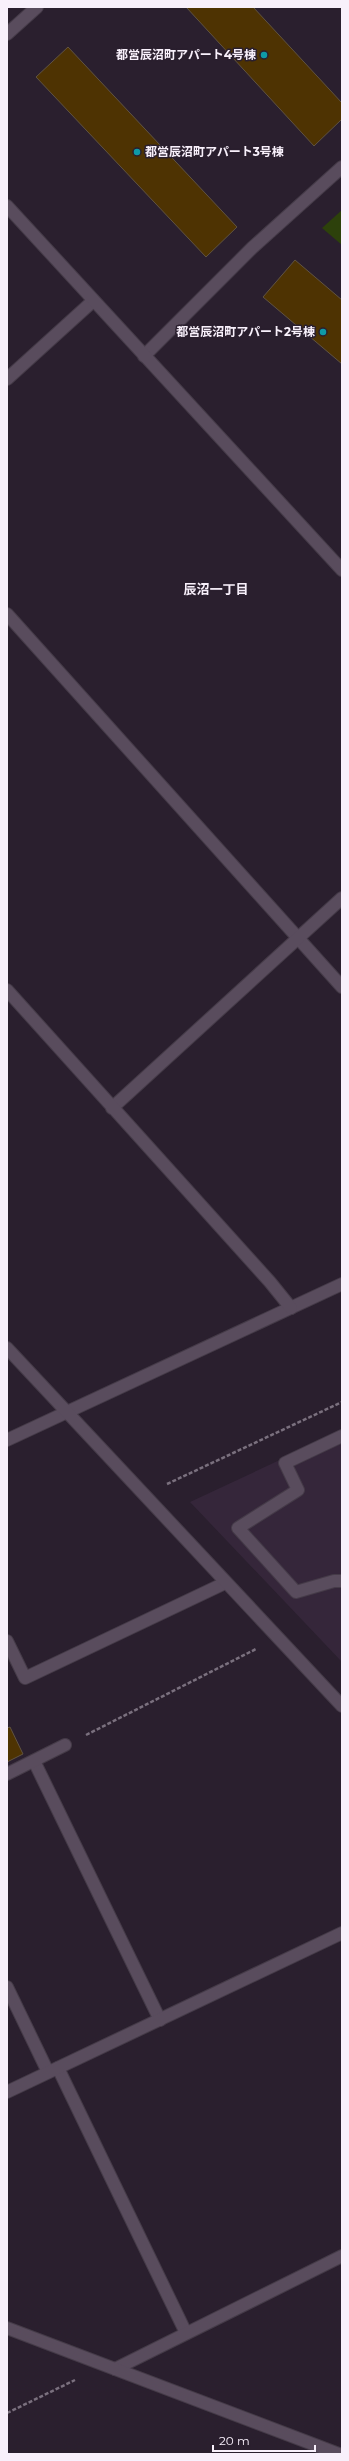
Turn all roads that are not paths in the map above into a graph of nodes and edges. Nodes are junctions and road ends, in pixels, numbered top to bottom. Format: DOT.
graph roads {
  1 [pos="37,7"];
  2 [pos="7,34"];
  3 [pos="342,167"];
  4 [pos="7,206"];
  5 [pos="93,301"];
  6 [pos="144,356"];
  7 [pos="7,379"];
  8 [pos="342,570"];
  9 [pos="7,614"];
  10 [pos="342,898"];
  11 [pos="298,938"];
  12 [pos="342,987"];
  13 [pos="7,990"];
  14 [pos="112,1108"];
  15 [pos="342,1284"];
  16 [pos="291,1308"];
  17 [pos="7,1348"];
  18 [pos="66,1412"];
  19 [pos="342,1436"];
  20 [pos="7,1440"];
  21 [pos="342,1581"];
  22 [pos="225,1583"];
  23 [pos="7,1641"];
  24 [pos="342,1706"];
  25 [pos="65,1745"];
  26 [pos="34,1761"];
  27 [pos="7,1774"];
  28 [pos="342,1933"];
  29 [pos="7,1987"];
  30 [pos="160,2020"];
  31 [pos="53,2070"];
  32 [pos="7,2092"];
  33 [pos="342,2256"];
  34 [pos="7,2328"];
  35 [pos="186,2333"];
  36 [pos="110,2367"];
  37 [pos="339,2454"];
  1 -- 2 [label="street"];
  3 -- 6 [label="street"];
  4 -- 5 [label="street"];
  5 -- 6 [label="street"];
  5 -- 7 [label="street"];
  6 -- 8 [label="street"];
  9 -- 11 [label="street"];
  10 -- 11 [label="street"];
  11 -- 12 [label="street"];
  11 -- 14 [label="street"];
  13 -- 14 [label="street"];
  14 -- 16 [label="street"];
  15 -- 16 [label="street"];
  16 -- 18 [label="street"];
  17 -- 18 [label="street"];
  18 -- 20 [label="street"];
  18 -- 22 [label="street"];
  19 -- 21 [label="street"];
  22 -- 23 [label="street"];
  22 -- 24 [label="street"];
  25 -- 26 [label="street"];
  26 -- 27 [label="street"];
  26 -- 30 [label="street"];
  28 -- 30 [label="street"];
  29 -- 31 [label="street"];
  30 -- 31 [label="street"];
  31 -- 32 [label="street"];
  31 -- 35 [label="street"];
  33 -- 35 [label="street"];
  34 -- 36 [label="street"];
  35 -- 36 [label="street"];
  36 -- 37 [label="street"];
}
